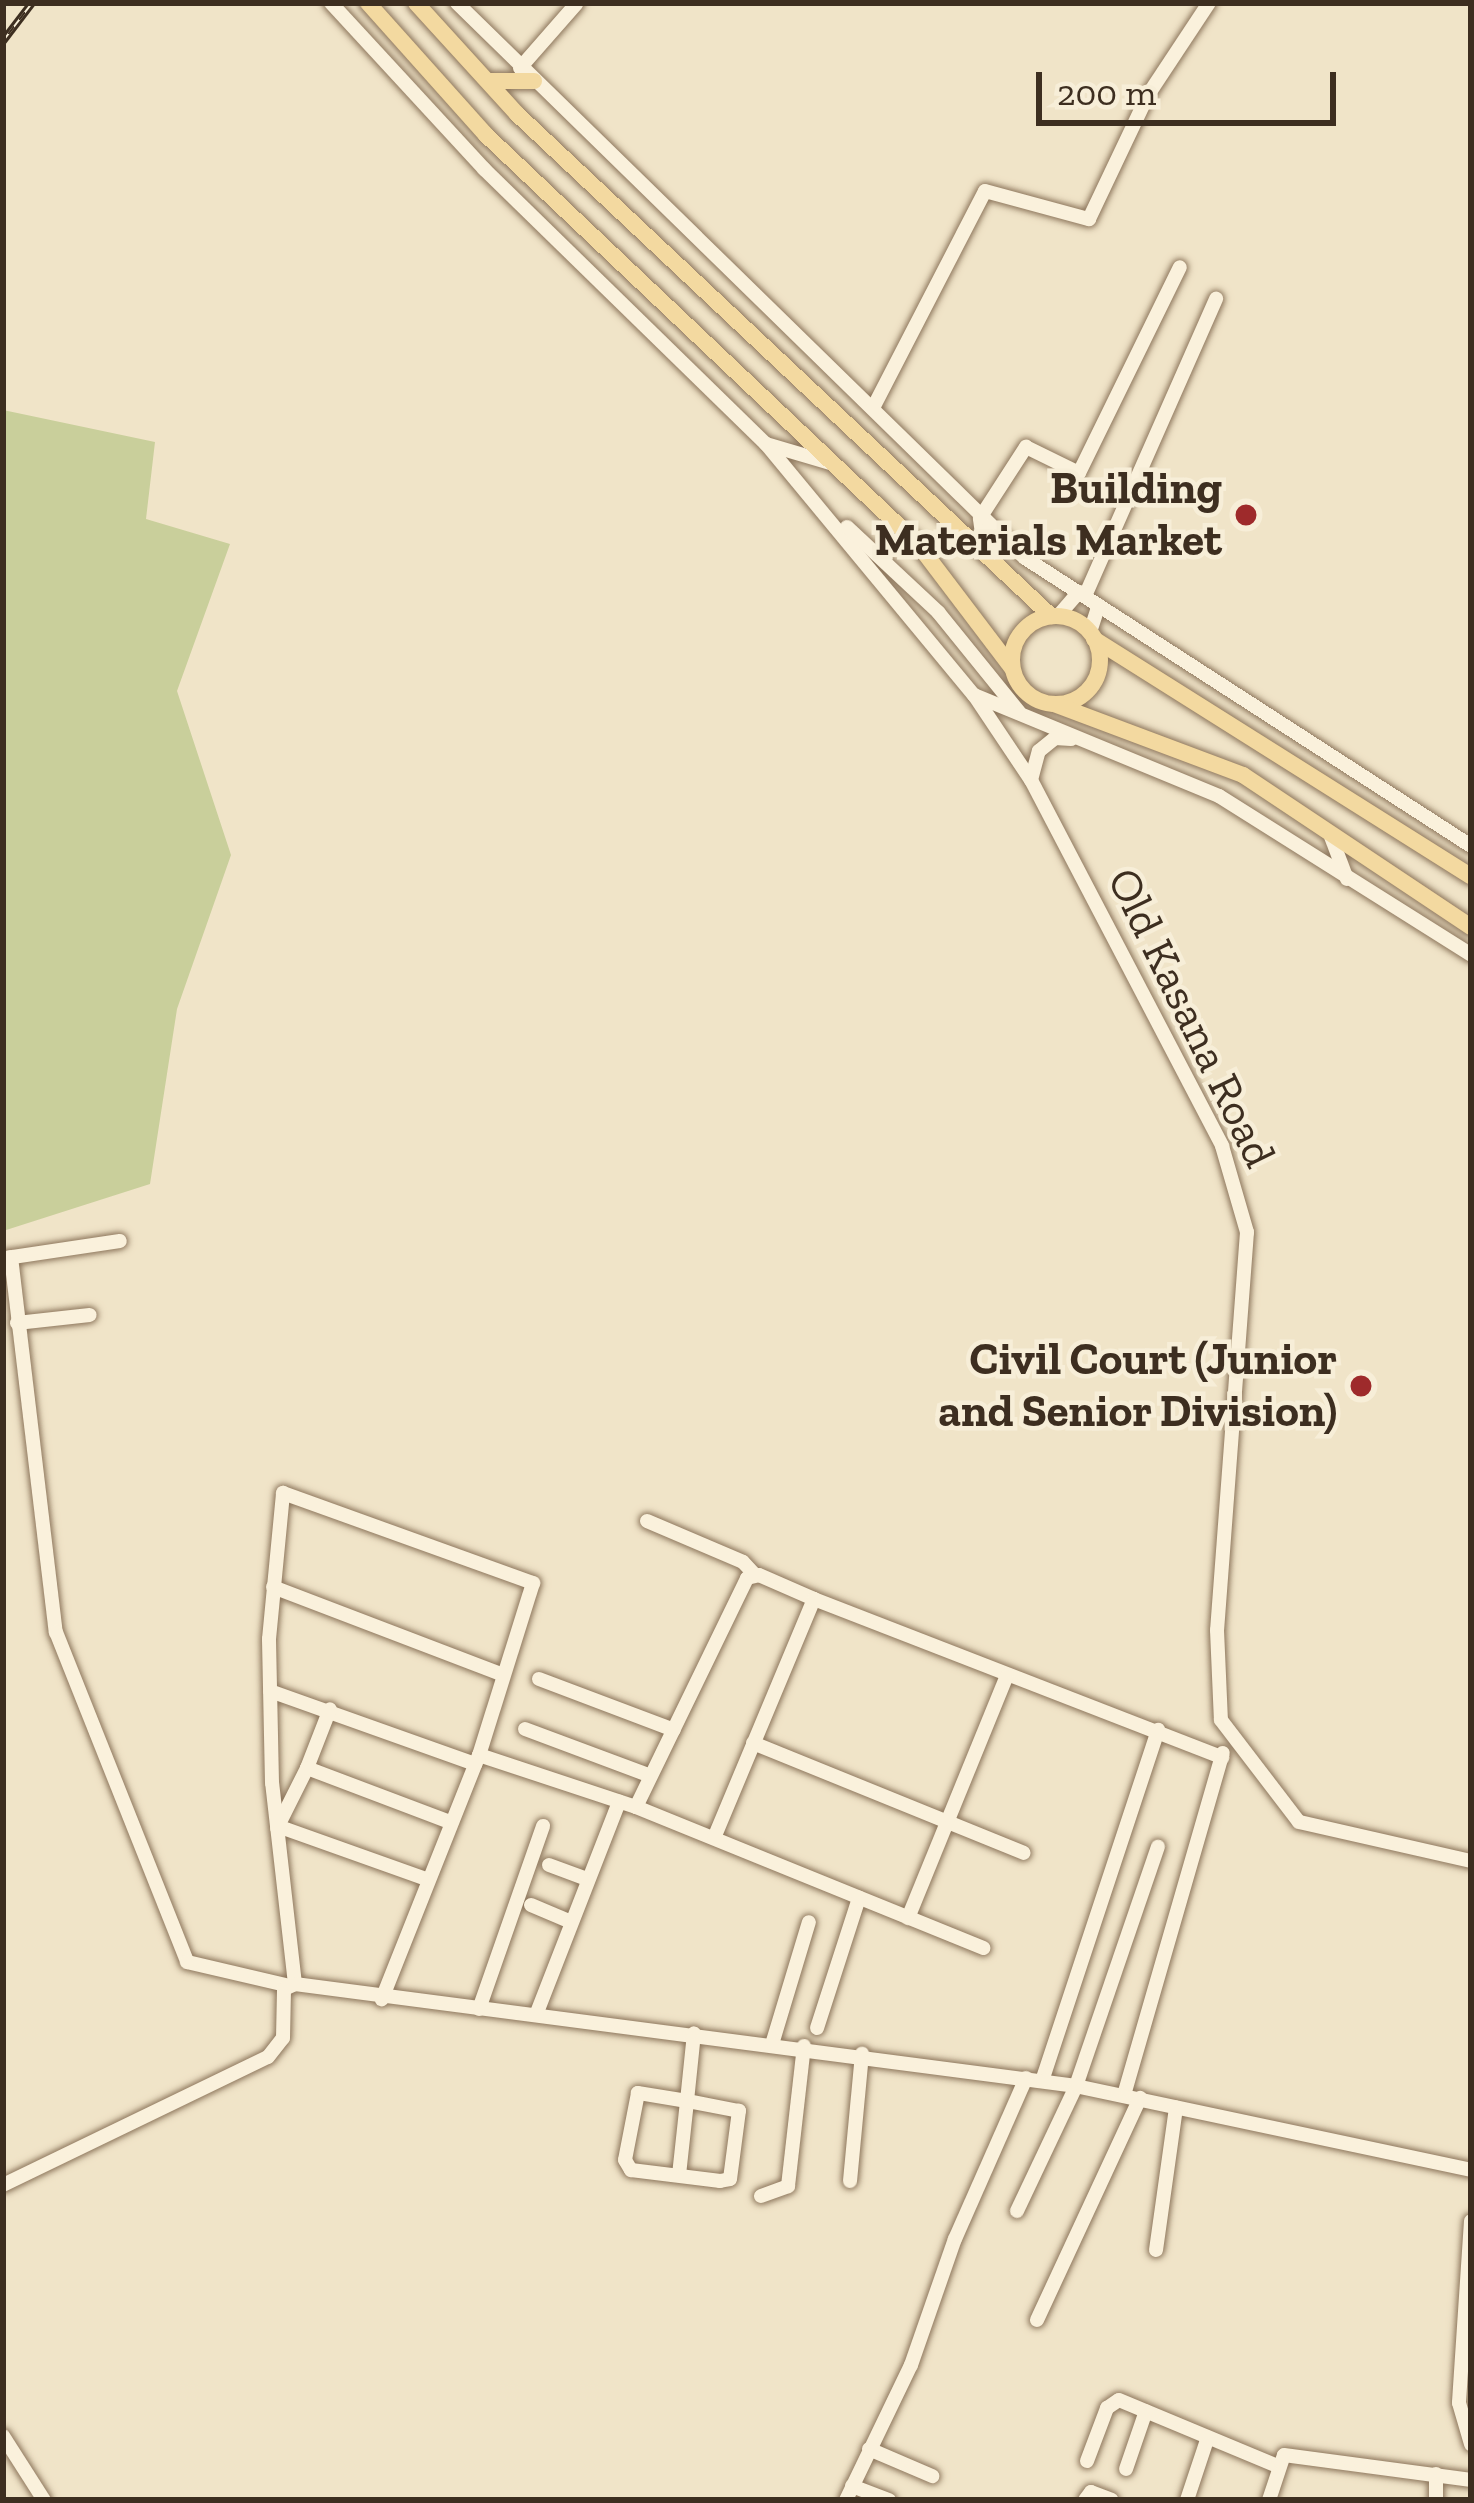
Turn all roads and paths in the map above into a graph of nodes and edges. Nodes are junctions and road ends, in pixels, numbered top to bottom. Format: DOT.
graph roads {
  1 [pos="331,3"];
  2 [pos="368,3"];
  3 [pos="416,3"];
  4 [pos="457,3"];
  5 [pos="577,3"];
  6 [pos="1209,3"];
  7 [pos="527,75"];
  8 [pos="489,81"];
  9 [pos="1180,267"];
  10 [pos="1216,299"];
  11 [pos="874,408"];
  12 [pos="766,444"];
  13 [pos="837,465"];
  14 [pos="832,518"];
  15 [pos="980,518"];
  16 [pos="986,560"];
  17 [pos="1088,597"];
  18 [pos="1054,616"];
  19 [pos="1092,635"];
  20 [pos="1012,668"];
  21 [pos="974,695"];
  22 [pos="1054,704"];
  23 [pos="1019,712"];
  24 [pos="1088,742"];
  25 [pos="1030,780"];
  26 [pos="1330,834"];
  27 [pos="1471,846"];
  28 [pos="1471,876"];
  29 [pos="1347,878"];
  30 [pos="1471,927"];
  31 [pos="1471,955"];
  32 [pos="120,1241"];
  33 [pos="7,1258"];
  34 [pos="90,1316"];
  35 [pos="16,1324"];
  36 [pos="646,1521"];
  37 [pos="754,1574"];
  38 [pos="273,1587"];
  39 [pos="814,1599"];
  40 [pos="503,1675"];
  41 [pos="1006,1676"];
  42 [pos="539,1679"];
  43 [pos="270,1691"];
  44 [pos="330,1709"];
  45 [pos="525,1729"];
  46 [pos="674,1730"];
  47 [pos="1158,1730"];
  48 [pos="1227,1736"];
  49 [pos="753,1743"];
  50 [pos="1222,1757"];
  51 [pos="477,1759"];
  52 [pos="307,1768"];
  53 [pos="651,1776"];
  54 [pos="619,1802"];
  55 [pos="636,1808"];
  56 [pos="450,1822"];
  57 [pos="945,1825"];
  58 [pos="543,1826"];
  59 [pos="280,1828"];
  60 [pos="713,1838"];
  61 [pos="1158,1847"];
  62 [pos="1024,1853"];
  63 [pos="1471,1861"];
  64 [pos="549,1865"];
  65 [pos="426,1879"];
  66 [pos="587,1879"];
  67 [pos="859,1898"];
  68 [pos="532,1905"];
  69 [pos="908,1918"];
  70 [pos="571,1922"];
  71 [pos="809,1922"];
  72 [pos="984,1948"];
  73 [pos="291,1984"];
  74 [pos="382,1999"];
  75 [pos="479,2008"];
  76 [pos="536,2015"];
  77 [pos="817,2029"];
  78 [pos="694,2033"];
  79 [pos="773,2041"];
  80 [pos="804,2046"];
  81 [pos="862,2054"];
  82 [pos="1034,2080"];
  83 [pos="1076,2086"];
  84 [pos="1132,2097"];
  85 [pos="687,2101"];
  86 [pos="1176,2107"];
  87 [pos="1471,2170"];
  88 [pos="679,2175"];
  89 [pos="850,2181"];
  90 [pos="3,2185"];
  91 [pos="761,2197"];
  92 [pos="1017,2211"];
  93 [pos="1471,2221"];
  94 [pos="1156,2250"];
  95 [pos="1036,2320"];
  96 [pos="1465,2361"];
  97 [pos="1146,2411"];
  98 [pos="3,2436"];
  99 [pos="1208,2437"];
  100 [pos="1471,2444"];
  101 [pos="869,2449"];
  102 [pos="1087,2461"];
  103 [pos="1275,2465"];
  104 [pos="1126,2469"];
  105 [pos="1436,2474"];
  106 [pos="932,2476"];
  107 [pos="1471,2480"];
  108 [pos="849,2493"];
  109 [pos="44,2500"];
  110 [pos="889,2500"];
  111 [pos="1085,2500"];
  112 [pos="1112,2500"];
  113 [pos="1187,2500"];
  114 [pos="1269,2500"];
  115 [pos="1436,2500"];
  1 -- 12 [label="street"];
  2 -- 13 [label="main road"];
  3 -- 8 [label="main road"];
  4 -- 7 [label="street"];
  5 -- 7 [label="street"];
  6 -- 11 [label="street"];
  7 -- 8 [label="main road"];
  7 -- 11 [label="street"];
  8 -- 16 [label="main road"];
  9 -- 15 [label="street"];
  10 -- 17 [label="street"];
  11 -- 15 [label="street"];
  12 -- 13 [label="street"];
  12 -- 14 [label="street"];
  13 -- 20 [label="main road"];
  14 -- 21 [label="street, Old Kasana Road"];
  14 -- 23 [label="street"];
  15 -- 16 [label="street"];
  15 -- 17 [label="street"];
  16 -- 18 [label="main road"];
  17 -- 18 [label="street"];
  17 -- 19 [label="street"];
  17 -- 27 [label="street"];
  18 -- 19 [label="main road"];
  18 -- 20 [label="main road"];
  19 -- 22 [label="main road"];
  19 -- 28 [label="main road"];
  20 -- 22 [label="main road"];
  21 -- 23 [label="street"];
  21 -- 25 [label="street, Old Kasana Road"];
  22 -- 26 [label="main road"];
  23 -- 24 [label="street"];
  24 -- 25 [label="street"];
  24 -- 29 [label="street"];
  25 -- 48 [label="street, Old Kasana Road"];
  26 -- 29 [label="street"];
  26 -- 30 [label="main road"];
  29 -- 31 [label="street"];
  32 -- 33 [label="street"];
  33 -- 35 [label="street"];
  34 -- 35 [label="street"];
  35 -- 73 [label="street"];
  36 -- 37 [label="street"];
  37 -- 39 [label="street"];
  37 -- 46 [label="street"];
  38 -- 40 [label="street"];
  38 -- 40 [label="street"];
  38 -- 43 [label="street"];
  39 -- 41 [label="street"];
  39 -- 49 [label="street"];
  40 -- 51 [label="street"];
  41 -- 47 [label="street"];
  41 -- 57 [label="street"];
  42 -- 46 [label="street"];
  43 -- 44 [label="street"];
  43 -- 59 [label="street"];
  44 -- 51 [label="street"];
  44 -- 52 [label="street"];
  45 -- 53 [label="street"];
  46 -- 53 [label="street"];
  47 -- 50 [label="street"];
  47 -- 82 [label="street"];
  48 -- 50 [label="street"];
  48 -- 63 [label="street, Old Kasana Road"];
  49 -- 57 [label="street"];
  49 -- 60 [label="street"];
  50 -- 84 [label="street"];
  51 -- 54 [label="street"];
  51 -- 56 [label="street"];
  52 -- 56 [label="street"];
  52 -- 59 [label="street"];
  53 -- 55 [label="street"];
  54 -- 55 [label="street"];
  54 -- 66 [label="street"];
  55 -- 60 [label="street"];
  56 -- 65 [label="street"];
  57 -- 62 [label="street"];
  57 -- 69 [label="street"];
  58 -- 75 [label="street"];
  59 -- 65 [label="street"];
  59 -- 73 [label="street"];
  60 -- 67 [label="street"];
  61 -- 83 [label="street"];
  64 -- 66 [label="street"];
  65 -- 74 [label="street"];
  66 -- 70 [label="street"];
  67 -- 69 [label="street"];
  67 -- 77 [label="street"];
  68 -- 70 [label="street"];
  69 -- 72 [label="street"];
  70 -- 76 [label="street"];
  71 -- 79 [label="street"];
  73 -- 74 [label="street"];
  73 -- 90 [label="street"];
  74 -- 75 [label="street"];
  75 -- 76 [label="street"];
  76 -- 78 [label="street"];
  78 -- 79 [label="street"];
  78 -- 85 [label="street"];
  79 -- 80 [label="street"];
  80 -- 81 [label="street"];
  80 -- 91 [label="street"];
  81 -- 82 [label="street"];
  81 -- 89 [label="street"];
  82 -- 83 [label="street"];
  82 -- 101 [label="street"];
  83 -- 84 [label="street"];
  83 -- 92 [label="street"];
  84 -- 86 [label="street"];
  84 -- 95 [label="street"];
  85 -- 88 [label="street"];
  85 -- 88 [label="street"];
  85 -- 88 [label="street"];
  86 -- 87 [label="street"];
  86 -- 94 [label="street"];
  93 -- 96 [label="street"];
  96 -- 100 [label="street"];
  97 -- 99 [label="street"];
  97 -- 102 [label="street"];
  97 -- 104 [label="street"];
  98 -- 109 [label="street"];
  99 -- 103 [label="street"];
  99 -- 113 [label="street"];
  101 -- 106 [label="street"];
  101 -- 108 [label="street"];
  103 -- 105 [label="street"];
  103 -- 114 [label="street"];
  105 -- 107 [label="street"];
  105 -- 115 [label="street"];
  108 -- 110 [label="street"];
  111 -- 112 [label="street"];
}
